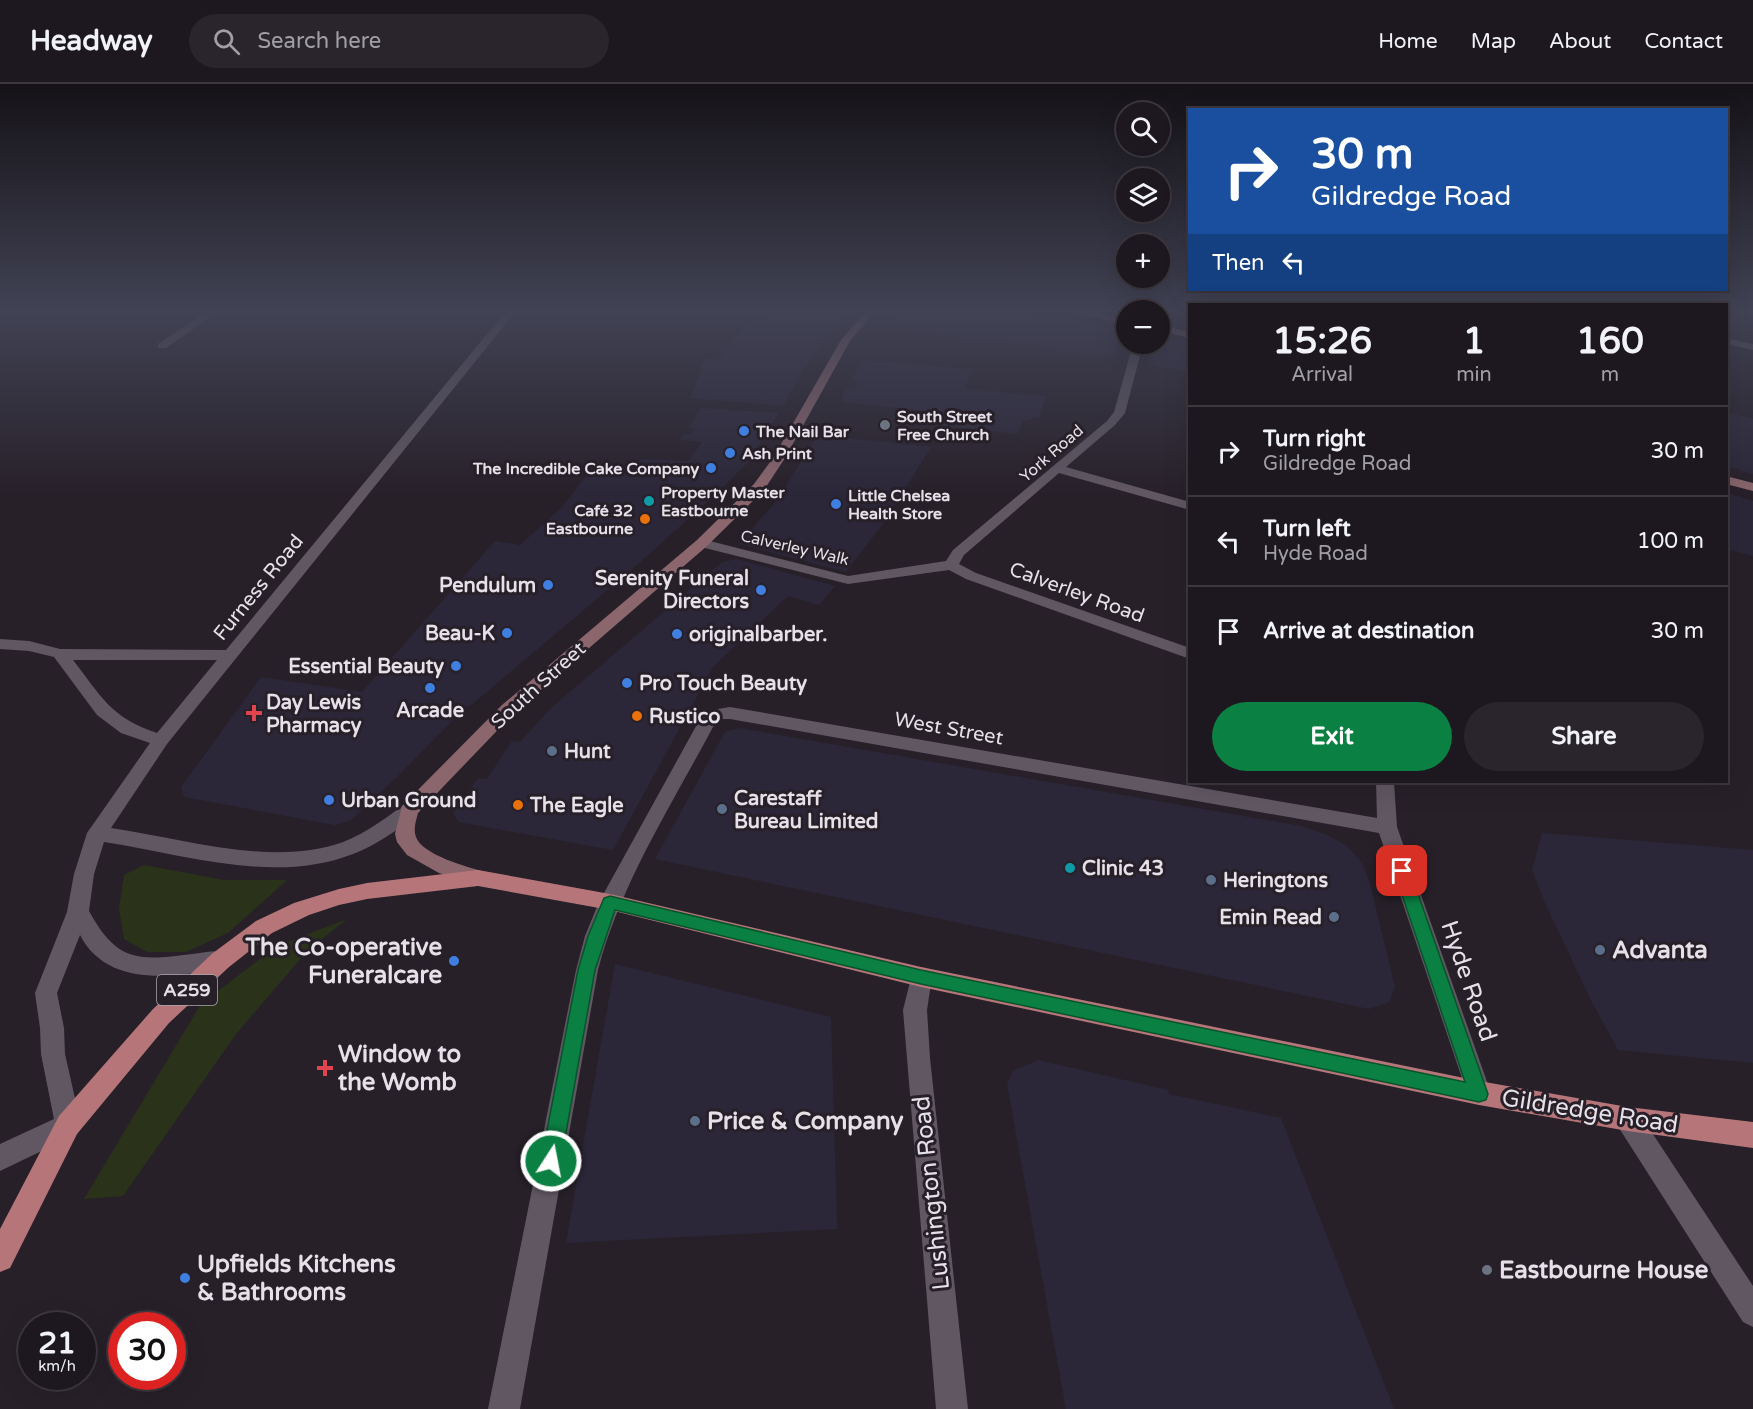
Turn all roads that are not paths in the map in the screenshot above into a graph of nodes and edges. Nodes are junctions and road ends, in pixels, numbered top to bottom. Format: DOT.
graph roads {
  1 [pos="460,373"];
  2 [pos="827,373"];
  3 [pos="1130,373"];
  4 [pos="1058,469"];
  5 [pos="1728,481"];
  6 [pos="1753,487"];
  7 [pos="1188,505"];
  8 [pos="702,543"];
  9 [pos="951,565"];
  10 [pos="0,644"];
  11 [pos="1188,653"];
  12 [pos="60,654"];
  13 [pos="229,655"];
  14 [pos="161,740"];
  15 [pos="1385,783"];
  16 [pos="410,811"];
  17 [pos="1387,827"];
  18 [pos="97,833"];
  19 [pos="478,878"];
  20 [pos="610,902"];
  21 [pos="78,912"];
  22 [pos="220,960"];
  23 [pos="921,977"];
  24 [pos="1479,1094"];
  25 [pos="1628,1119"];
  26 [pos="68,1125"];
  27 [pos="1753,1135"];
  28 [pos="0,1158"];
  29 [pos="0,1258"];
  30 [pos="1753,1312"];
  31 [pos="504,1409"];
  32 [pos="952,1409"];
  1 -- 13 [label="street, Furness Road"];
  2 -- 8 [label="street, South Street"];
  3 -- 4 [label="street, York Road"];
  4 -- 7 [label="street"];
  4 -- 9 [label="street, York Road"];
  5 -- 6 [label="street"];
  8 -- 9 [label="street, Calverley Walk"];
  8 -- 16 [label="street, South Street"];
  9 -- 11 [label="street, Calverley Road"];
  10 -- 12 [label="street"];
  12 -- 13 [label="street"];
  12 -- 14 [label="street"];
  13 -- 14 [label="street, Furness Road"];
  14 -- 18 [label="street, Furness Road"];
  15 -- 17 [label="street, Hyde Road"];
  16 -- 18 [label="street, South Street"];
  16 -- 19 [label="street, Gildredge Road"];
  17 -- 20 [label="street, West Street"];
  17 -- 24 [label="street, Hyde Road"];
  18 -- 21 [label="street, Furness Road"];
  19 -- 20 [label="main road, Gildredge Road / A259"];
  19 -- 22 [label="main road, Gildredge Road / A259"];
  20 -- 23 [label="main road, Gildredge Road / A259"];
  20 -- 31 [label="street, West Street"];
  21 -- 22 [label="street"];
  21 -- 26 [label="street"];
  22 -- 26 [label="main road, A259"];
  23 -- 24 [label="main road, Gildredge Road / A259"];
  23 -- 32 [label="street, Lushington Road"];
  24 -- 25 [label="main road, Gildredge Road / A259"];
  25 -- 27 [label="main road, Gildredge Road / A259"];
  25 -- 30 [label="street"];
  26 -- 28 [label="street"];
  26 -- 29 [label="main road, A259"];
}
